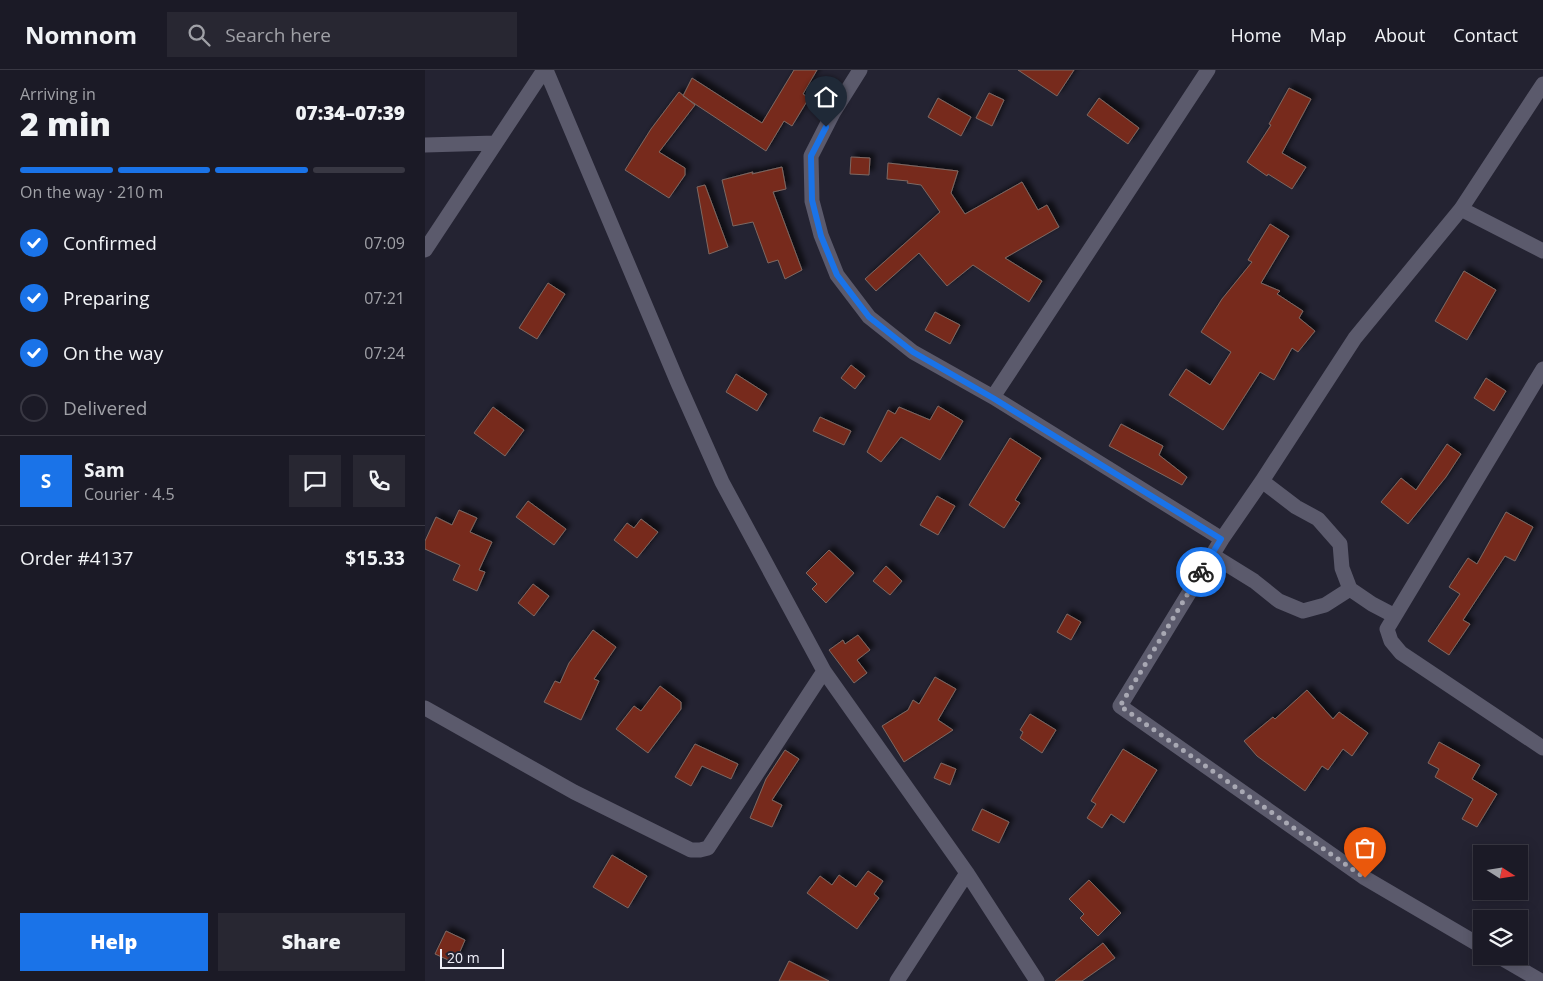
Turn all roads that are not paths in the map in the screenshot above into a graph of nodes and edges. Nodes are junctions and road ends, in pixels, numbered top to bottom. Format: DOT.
graph roads {
  1 [pos="545,70"];
  2 [pos="860,70"];
  3 [pos="1209,70"];
  4 [pos="1543,84"];
  5 [pos="495,143"];
  6 [pos="425,145"];
  7 [pos="1461,209"];
  8 [pos="425,250"];
  9 [pos="1543,251"];
  10 [pos="1543,369"];
  11 [pos="993,398"];
  12 [pos="1263,481"];
  13 [pos="1221,539"];
  14 [pos="1212,555"];
  15 [pos="1350,588"];
  16 [pos="1393,615"];
  17 [pos="824,671"];
  18 [pos="425,708"];
  19 [pos="1543,748"];
  20 [pos="967,873"];
  21 [pos="1473,941"];
  22 [pos="1513,965"];
  23 [pos="897,981"];
  24 [pos="1037,981"];
  25 [pos="1541,981"];
  1 -- 5 [label="street"];
  1 -- 17 [label="street"];
  2 -- 11 [label="street"];
  3 -- 11 [label="street"];
  4 -- 7 [label="street"];
  5 -- 6 [label="street"];
  5 -- 8 [label="street"];
  7 -- 9 [label="street"];
  7 -- 12 [label="street"];
  10 -- 16 [label="street"];
  11 -- 13 [label="street"];
  12 -- 13 [label="street"];
  12 -- 15 [label="street"];
  13 -- 14 [label="street"];
  14 -- 15 [label="street"];
  14 -- 21 [label="street"];
  15 -- 16 [label="street"];
  16 -- 19 [label="street"];
  17 -- 18 [label="street"];
  17 -- 20 [label="street"];
  20 -- 23 [label="street"];
  20 -- 24 [label="street"];
  22 -- 25 [label="street"];
}
